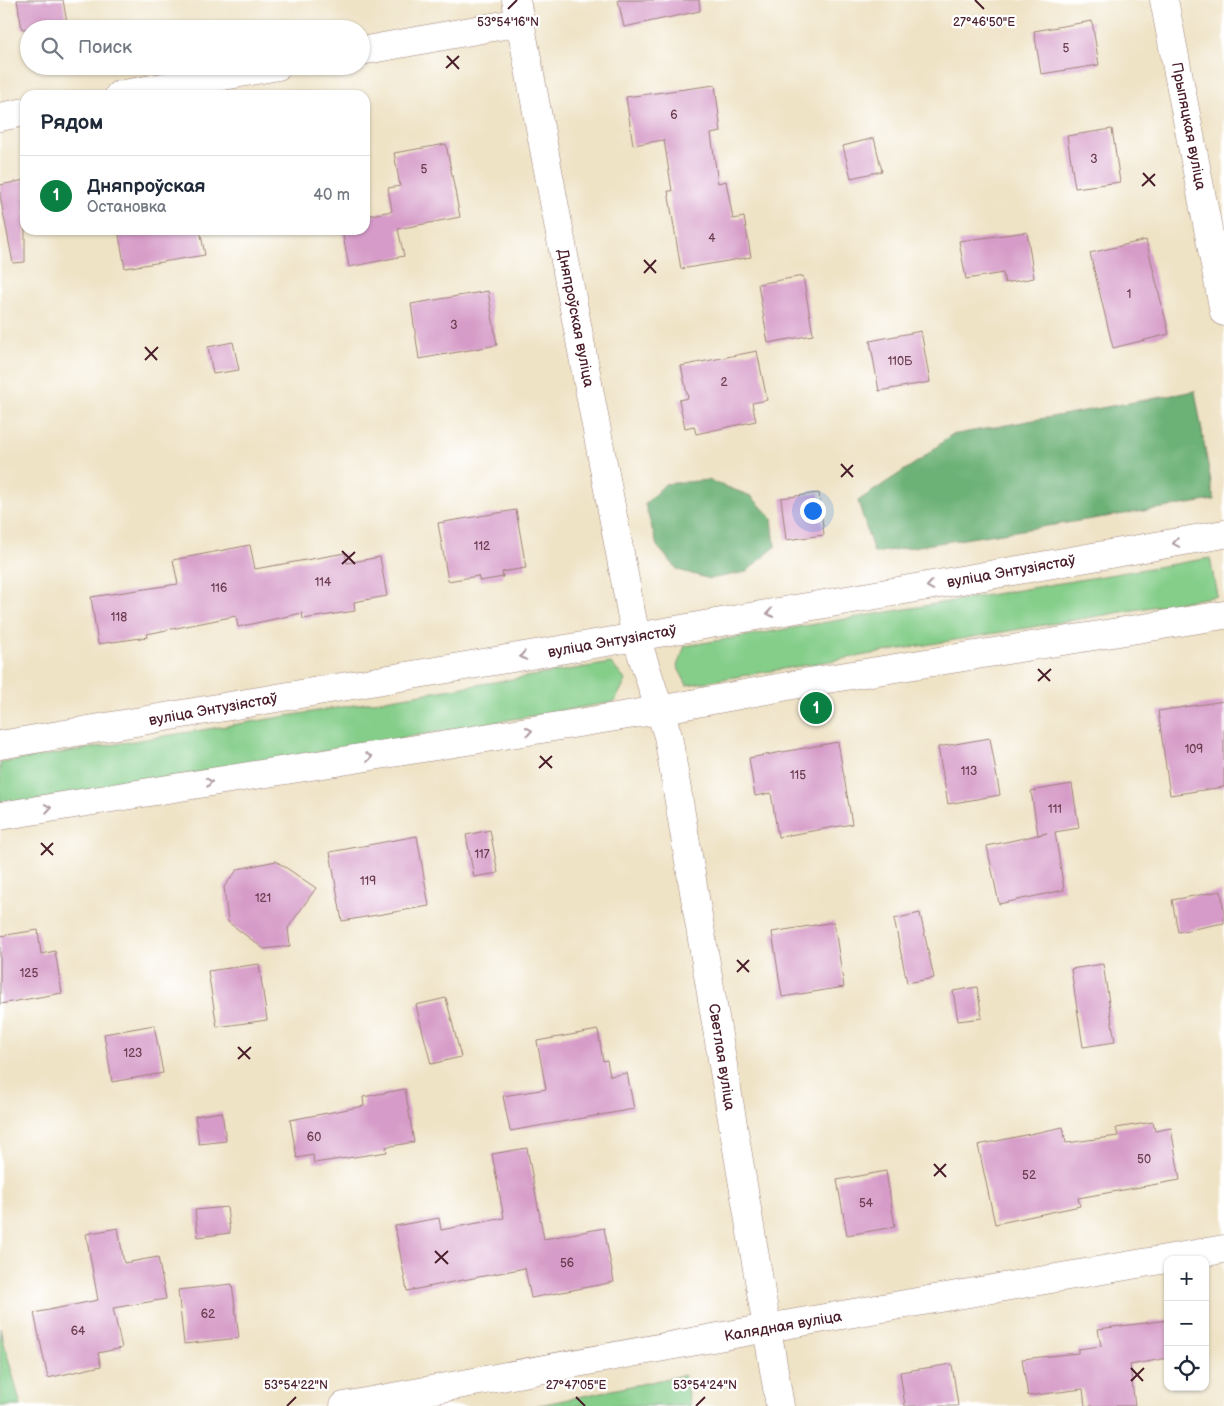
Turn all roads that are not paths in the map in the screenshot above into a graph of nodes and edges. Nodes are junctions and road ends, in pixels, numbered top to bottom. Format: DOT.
graph roads {
  1 [pos="1164,0"];
  2 [pos="518,11"];
  3 [pos="370,49"];
  4 [pos="229,75"];
  5 [pos="146,90"];
  6 [pos="20,113"];
  7 [pos="0,116"];
  8 [pos="1224,312"];
  9 [pos="1224,534"];
  10 [pos="1224,615"];
  11 [pos="636,637"];
  12 [pos="659,710"];
  13 [pos="0,745"];
  14 [pos="0,816"];
  15 [pos="1224,1249"];
  16 [pos="767,1328"];
  17 [pos="344,1406"];
  18 [pos="780,1406"];
  1 -- 8 [label="street, Прыпяцкая вуліца"];
  2 -- 3 [label="street"];
  2 -- 11 [label="street, Дняпроўская вуліца"];
  4 -- 5 [label="street"];
  6 -- 7 [label="street"];
  9 -- 11 [label="street, вуліца Энтузіястаў, one-way"];
  10 -- 12 [label="street"];
  11 -- 12 [label="street, Дняпроўская вуліца"];
  11 -- 13 [label="street, вуліца Энтузіястаў, one-way"];
  14 -- 12 [label="street, one-way"];
  12 -- 16 [label="street, Светлая вуліца"];
  15 -- 16 [label="street, Калядная вуліца"];
  16 -- 17 [label="street, Калядная вуліца"];
  16 -- 18 [label="street, Светлая вуліца"];
}
